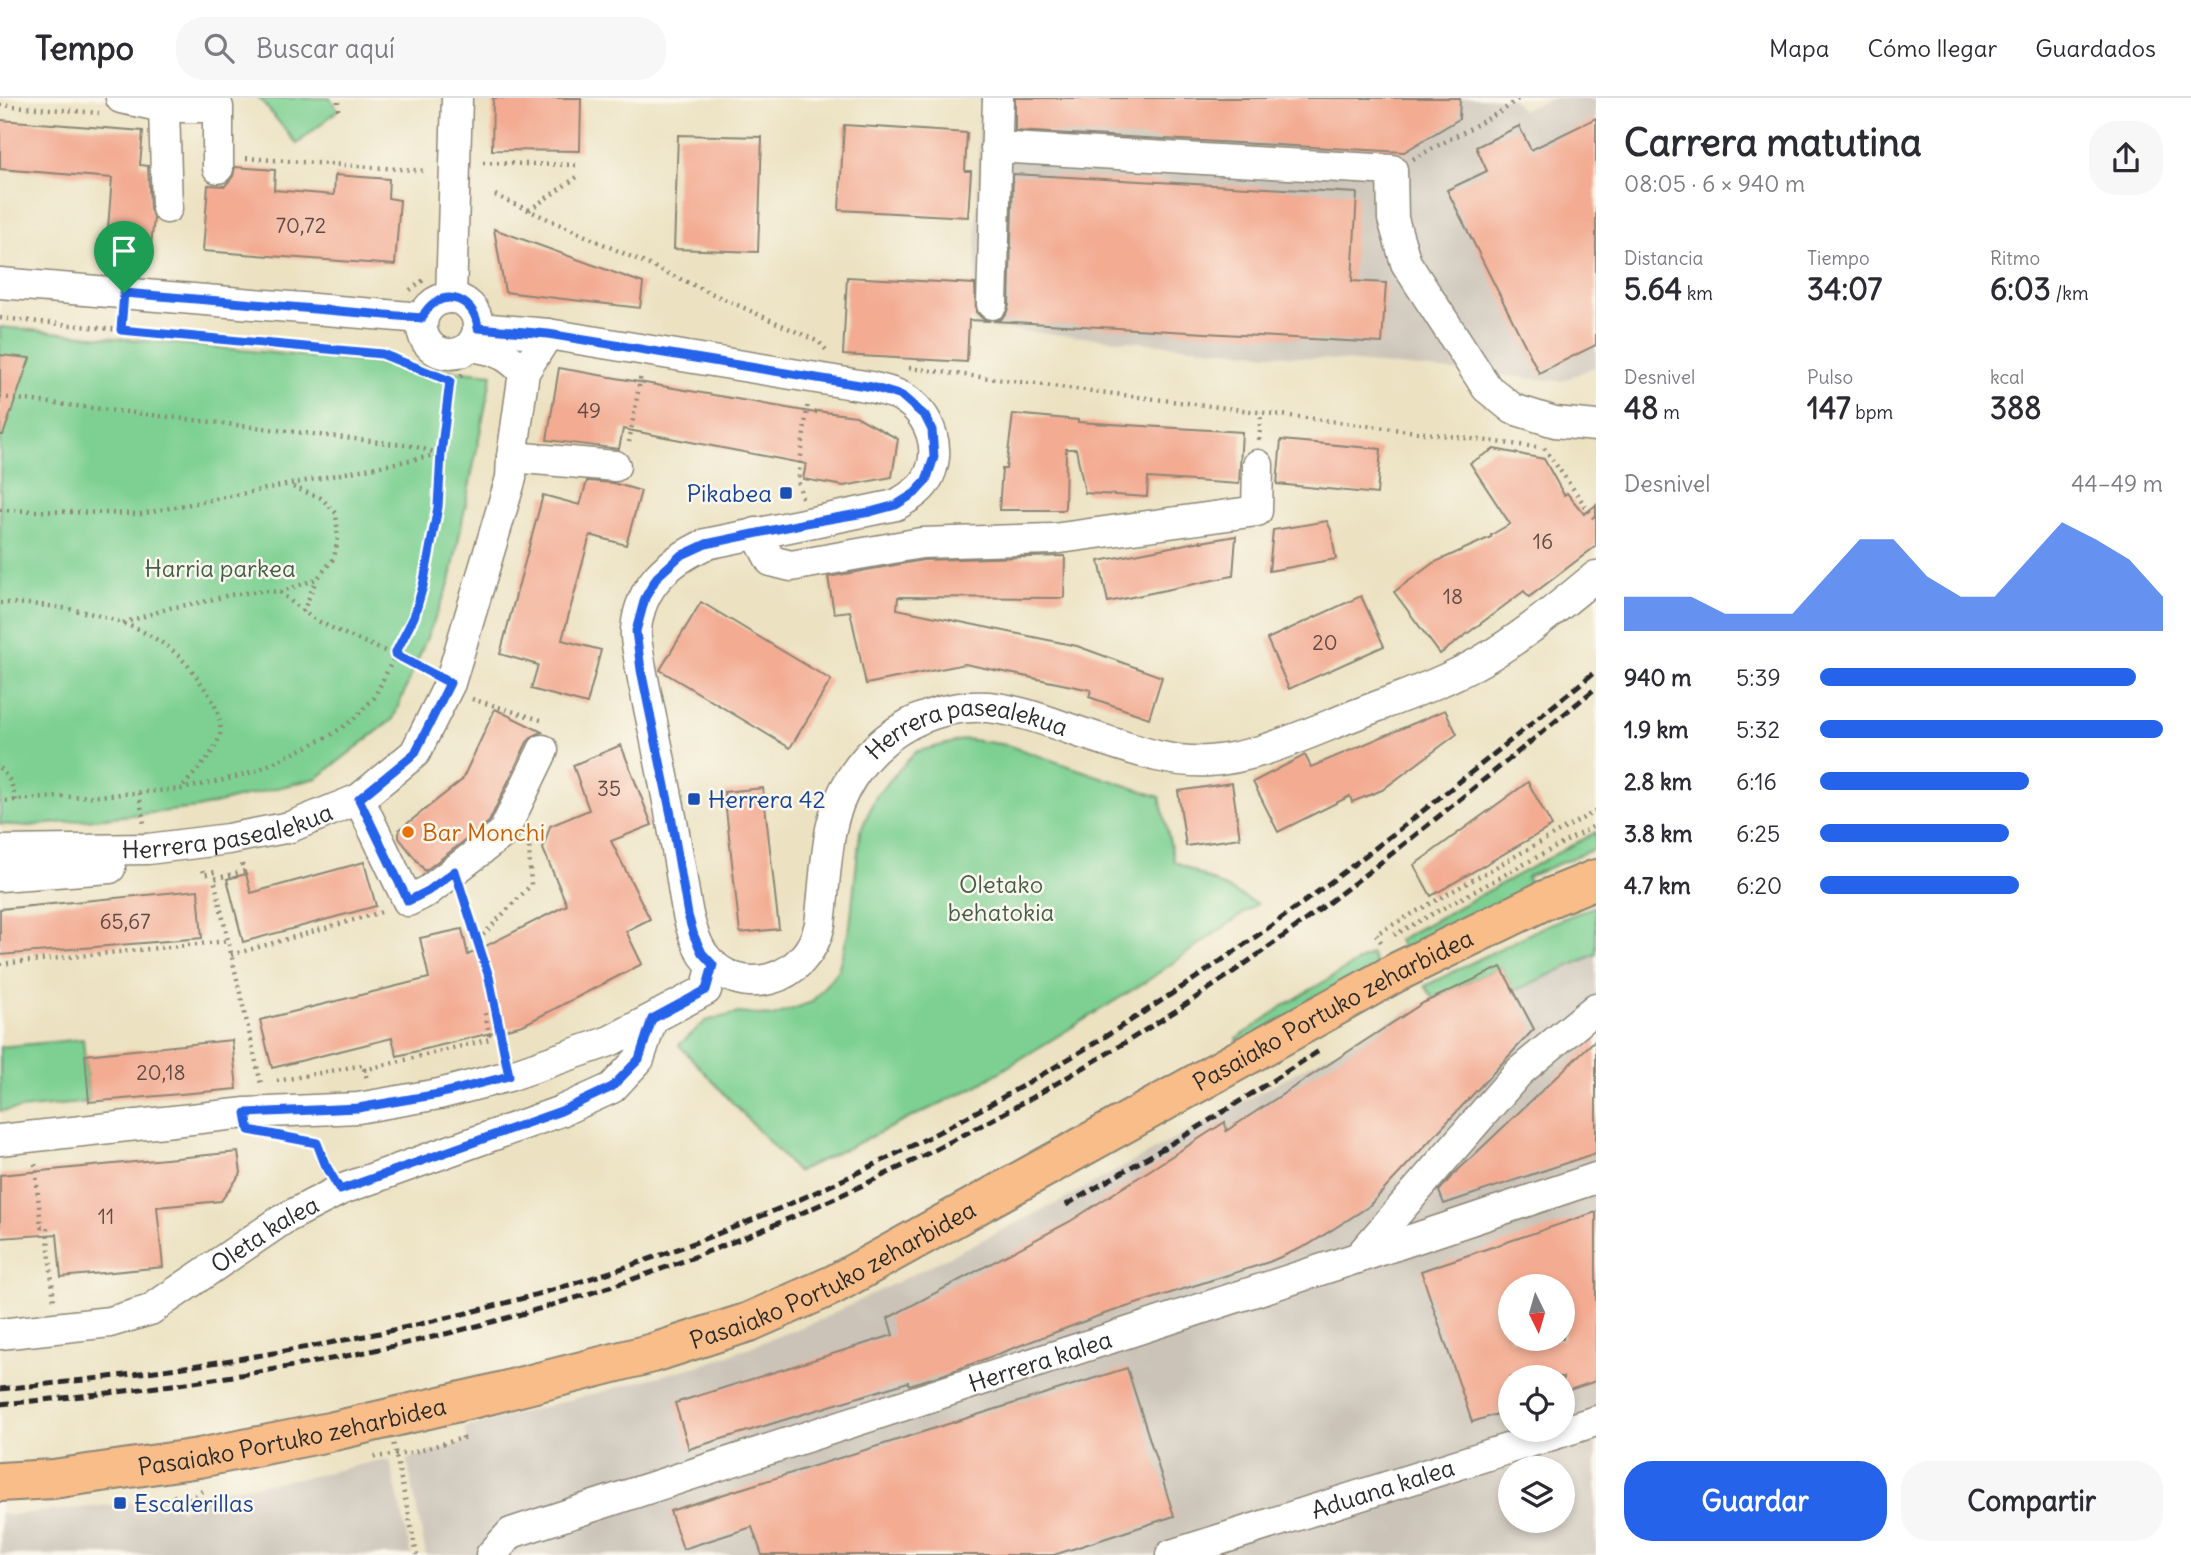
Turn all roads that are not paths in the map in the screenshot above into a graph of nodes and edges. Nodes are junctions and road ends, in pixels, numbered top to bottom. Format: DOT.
graph roads {
  1 [pos="457,98"];
  2 [pos="998,98"];
  3 [pos="127,100"];
  4 [pos="164,107"];
  5 [pos="996,146"];
  6 [pos="218,162"];
  7 [pos="167,208"];
  8 [pos="0,283"];
  9 [pos="451,298"];
  10 [pos="992,304"];
  11 [pos="422,318"];
  12 [pos="548,334"];
  13 [pos="474,348"];
  14 [pos="524,372"];
  15 [pos="1596,426"];
  16 [pos="622,455"];
  17 [pos="512,457"];
  18 [pos="1258,465"];
  19 [pos="756,533"];
  20 [pos="1596,576"];
  21 [pos="543,750"];
  22 [pos="359,799"];
  23 [pos="188,844"];
  24 [pos="0,851"];
  25 [pos="0,876"];
  26 [pos="1596,879"];
  27 [pos="713,965"];
  28 [pos="1596,1008"];
  29 [pos="652,1019"];
  30 [pos="0,1140"];
  31 [pos="1596,1178"];
  32 [pos="1357,1258"];
  33 [pos="0,1334"];
  34 [pos="1596,1421"];
  35 [pos="0,1482"];
  36 [pos="1201,1551"];
  37 [pos="491,1555"];
  38 [pos="1171,1555"];
  1 -- 9 [label="street"];
  2 -- 5 [label="street"];
  3 -- 4 [label="street"];
  4 -- 6 [label="street"];
  4 -- 7 [label="street"];
  5 -- 10 [label="street"];
  5 -- 15 [label="street"];
  8 -- 11 [label="street"];
  9 -- 11 [label="street"];
  9 -- 13 [label="street"];
  11 -- 13 [label="street"];
  12 -- 13 [label="street"];
  12 -- 14 [label="street"];
  12 -- 19 [label="street"];
  13 -- 14 [label="street"];
  14 -- 17 [label="street, Herrera pasealekua"];
  16 -- 17 [label="street"];
  17 -- 22 [label="street, Herrera pasealekua"];
  18 -- 19 [label="street"];
  19 -- 27 [label="street"];
  20 -- 27 [label="street, Herrera pasealekua"];
  21 -- 22 [label="street"];
  22 -- 23 [label="street, Herrera pasealekua"];
  23 -- 24 [label="street, Herrera pasealekua"];
  23 -- 25 [label="street"];
  26 -- 35 [label="main road, Pasaiako Portuko zeharbidea"];
  27 -- 29 [label="street"];
  28 -- 32 [label="street"];
  29 -- 30 [label="street"];
  29 -- 33 [label="street, Oleta kalea"];
  31 -- 32 [label="street, Herrera kalea"];
  32 -- 37 [label="street, Herrera kalea"];
  34 -- 36 [label="street, Aduana kalea"];
  36 -- 38 [label="street, Aduana kalea"];
}
